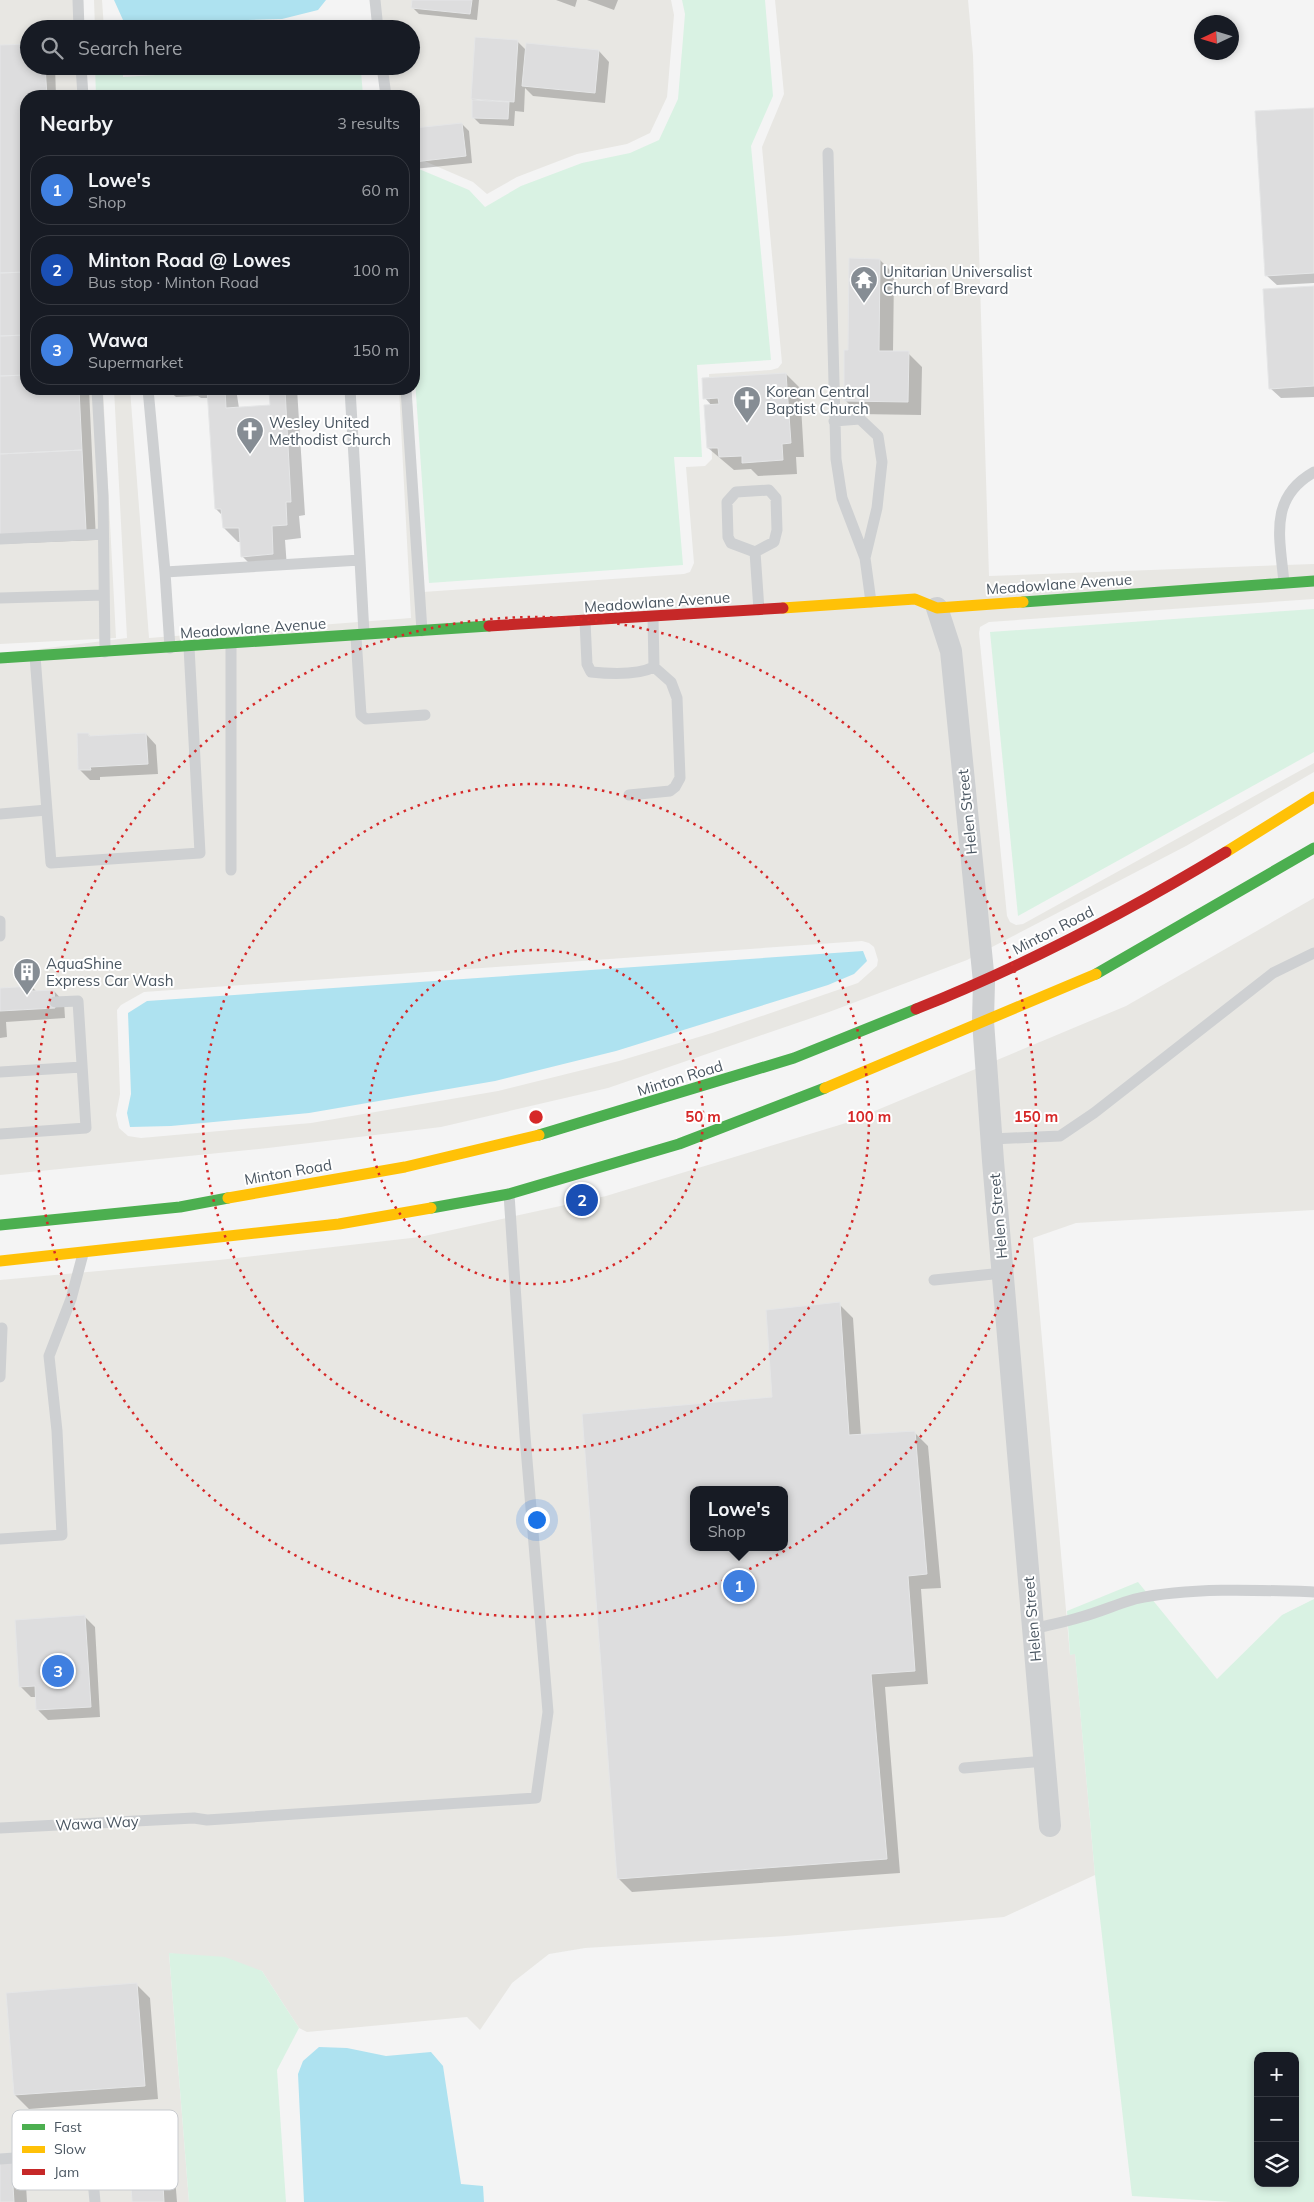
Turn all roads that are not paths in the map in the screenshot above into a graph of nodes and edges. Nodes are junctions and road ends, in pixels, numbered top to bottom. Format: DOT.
graph roads {
  1 [pos="78,0"];
  2 [pos="375,0"];
  3 [pos="79,20"];
  4 [pos="377,20"];
  5 [pos="81,75"];
  6 [pos="383,75"];
  7 [pos="82,90"];
  8 [pos="385,90"];
  9 [pos="828,153"];
  10 [pos="97,395"];
  11 [pos="149,395"];
  12 [pos="350,395"];
  13 [pos="406,395"];
  14 [pos="834,421"];
  15 [pos="1314,472"];
  16 [pos="103,534"];
  17 [pos="0,539"];
  18 [pos="755,552"];
  19 [pos="864,558"];
  20 [pos="360,560"];
  21 [pos="165,572"];
  22 [pos="1314,581"];
  23 [pos="1284,583"];
  24 [pos="104,594"];
  25 [pos="0,598"];
  26 [pos="871,602"];
  27 [pos="937,608"];
  28 [pos="759,610"];
  29 [pos="653,617"];
  30 [pos="585,621"];
  31 [pos="422,632"];
  32 [pos="360,636"];
  33 [pos="231,644"];
  34 [pos="189,647"];
  35 [pos="170,648"];
  36 [pos="105,652"];
  37 [pos="35,656"];
  38 [pos="0,658"];
  39 [pos="654,667"];
  40 [pos="425,715"];
  41 [pos="629,795"];
  42 [pos="1314,796"];
  43 [pos="47,810"];
  44 [pos="0,814"];
  45 [pos="1314,848"];
  46 [pos="231,870"];
  47 [pos="0,921"];
  48 [pos="0,936"];
  49 [pos="1314,953"];
  50 [pos="984,982"];
  51 [pos="55,1002"];
  52 [pos="983,1022"];
  53 [pos="82,1067"];
  54 [pos="0,1072"];
  55 [pos="0,1134"];
  56 [pos="992,1139"];
  57 [pos="510,1194"];
  58 [pos="0,1225"];
  59 [pos="83,1254"];
  60 [pos="0,1261"];
  61 [pos="1003,1273"];
  62 [pos="934,1280"];
  63 [pos="2,1328"];
  64 [pos="0,1377"];
  65 [pos="0,1539"];
  66 [pos="1314,1592"];
  67 [pos="1033,1629"];
  68 [pos="1045,1761"];
  69 [pos="964,1768"];
  70 [pos="1050,1826"];
  71 [pos="0,1828"];
  1 -- 3 [label="lane"];
  2 -- 4 [label="lane"];
  5 -- 7 [label="lane"];
  6 -- 8 [label="lane"];
  9 -- 14 [label="lane"];
  10 -- 16 [label="lane"];
  11 -- 21 [label="lane"];
  12 -- 20 [label="lane"];
  13 -- 31 [label="lane"];
  14 -- 19 [label="lane"];
  14 -- 19 [label="lane"];
  15 -- 23 [label="lane"];
  16 -- 17 [label="lane"];
  16 -- 24 [label="lane"];
  18 -- 18 [label="lane"];
  18 -- 28 [label="lane"];
  19 -- 26 [label="lane"];
  20 -- 21 [label="lane"];
  20 -- 32 [label="lane"];
  21 -- 35 [label="lane"];
  22 -- 23 [label="main road, Meadowlane Avenue"];
  23 -- 27 [label="main road, Meadowlane Avenue"];
  24 -- 25 [label="lane"];
  24 -- 36 [label="lane"];
  26 -- 27 [label="main road, Meadowlane Avenue"];
  26 -- 28 [label="main road, Meadowlane Avenue"];
  27 -- 50 [label="street, Helen Street"];
  28 -- 29 [label="main road, Meadowlane Avenue"];
  29 -- 30 [label="main road, Meadowlane Avenue"];
  29 -- 39 [label="lane"];
  30 -- 31 [label="main road, Meadowlane Avenue"];
  30 -- 39 [label="lane"];
  31 -- 32 [label="main road, Meadowlane Avenue"];
  32 -- 33 [label="main road, Meadowlane Avenue"];
  32 -- 40 [label="lane"];
  33 -- 34 [label="main road, Meadowlane Avenue"];
  33 -- 46 [label="lane"];
  34 -- 35 [label="main road, Meadowlane Avenue"];
  34 -- 43 [label="lane"];
  35 -- 36 [label="main road, Meadowlane Avenue"];
  36 -- 37 [label="main road, Meadowlane Avenue"];
  37 -- 38 [label="main road, Meadowlane Avenue"];
  37 -- 43 [label="lane"];
  39 -- 41 [label="lane"];
  42 -- 50 [label="main road, Minton Road"];
  43 -- 44 [label="lane"];
  45 -- 52 [label="main road"];
  47 -- 48 [label="lane"];
  49 -- 56 [label="lane"];
  50 -- 52 [label="street, Helen Street"];
  50 -- 58 [label="main road, Minton Road"];
  51 -- 53 [label="lane"];
  52 -- 56 [label="street, Helen Street"];
  52 -- 57 [label="main road"];
  53 -- 54 [label="lane"];
  53 -- 55 [label="lane"];
  56 -- 61 [label="street, Helen Street"];
  57 -- 59 [label="main road"];
  57 -- 71 [label="lane, Wawa Way"];
  59 -- 60 [label="main road"];
  59 -- 65 [label="lane"];
  61 -- 62 [label="lane"];
  61 -- 67 [label="street, Helen Street"];
  63 -- 64 [label="lane"];
  66 -- 67 [label="lane"];
  67 -- 68 [label="street, Helen Street"];
  68 -- 69 [label="lane"];
  68 -- 70 [label="street, Helen Street"];
}
